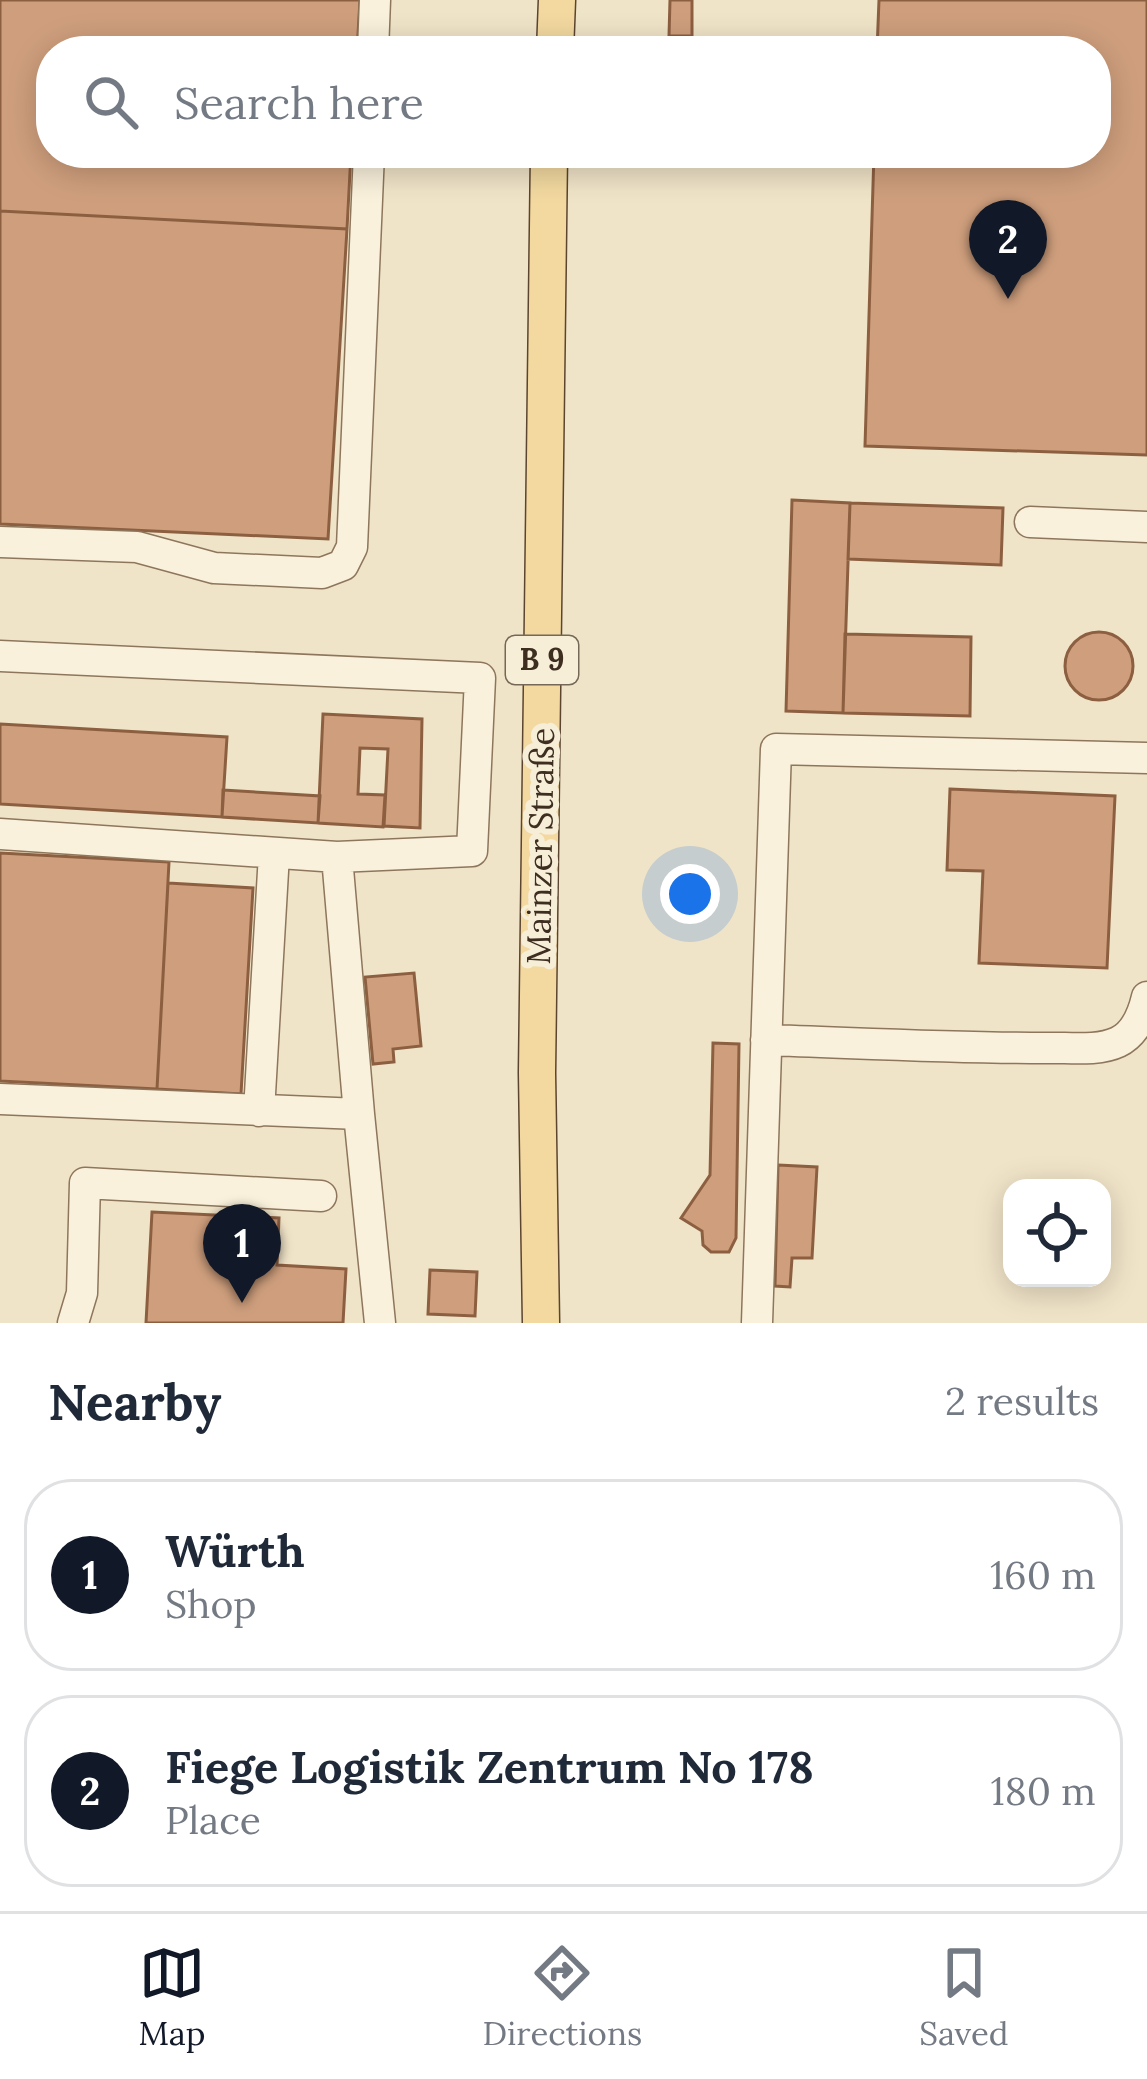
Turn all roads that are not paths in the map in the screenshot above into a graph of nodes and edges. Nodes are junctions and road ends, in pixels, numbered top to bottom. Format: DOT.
graph roads {
  1 [pos="375,0"];
  2 [pos="557,0"];
  3 [pos="374,36"];
  4 [pos="556,36"];
  5 [pos="368,168"];
  6 [pos="549,168"];
  7 [pos="1030,522"];
  8 [pos="1147,526"];
  9 [pos="0,542"];
  10 [pos="0,656"];
  11 [pos="1147,758"];
  12 [pos="0,834"];
  13 [pos="274,854"];
  14 [pos="338,857"];
  15 [pos="1147,997"];
  16 [pos="766,1040"];
  17 [pos="0,1099"];
  18 [pos="259,1112"];
  19 [pos="359,1114"];
  20 [pos="321,1196"];
  21 [pos="73,1323"];
  22 [pos="380,1323"];
  23 [pos="541,1323"];
  24 [pos="757,1323"];
  1 -- 3 [label="lane"];
  2 -- 4 [label="main road"];
  5 -- 9 [label="lane"];
  6 -- 23 [label="main road, Mainzer Straße / B 9"];
  7 -- 8 [label="lane"];
  10 -- 14 [label="lane"];
  11 -- 16 [label="lane"];
  12 -- 13 [label="lane"];
  13 -- 14 [label="lane"];
  13 -- 18 [label="lane"];
  14 -- 19 [label="lane"];
  15 -- 16 [label="lane"];
  16 -- 24 [label="lane"];
  17 -- 18 [label="lane"];
  18 -- 19 [label="lane"];
  19 -- 22 [label="lane"];
  20 -- 21 [label="lane"];
}
